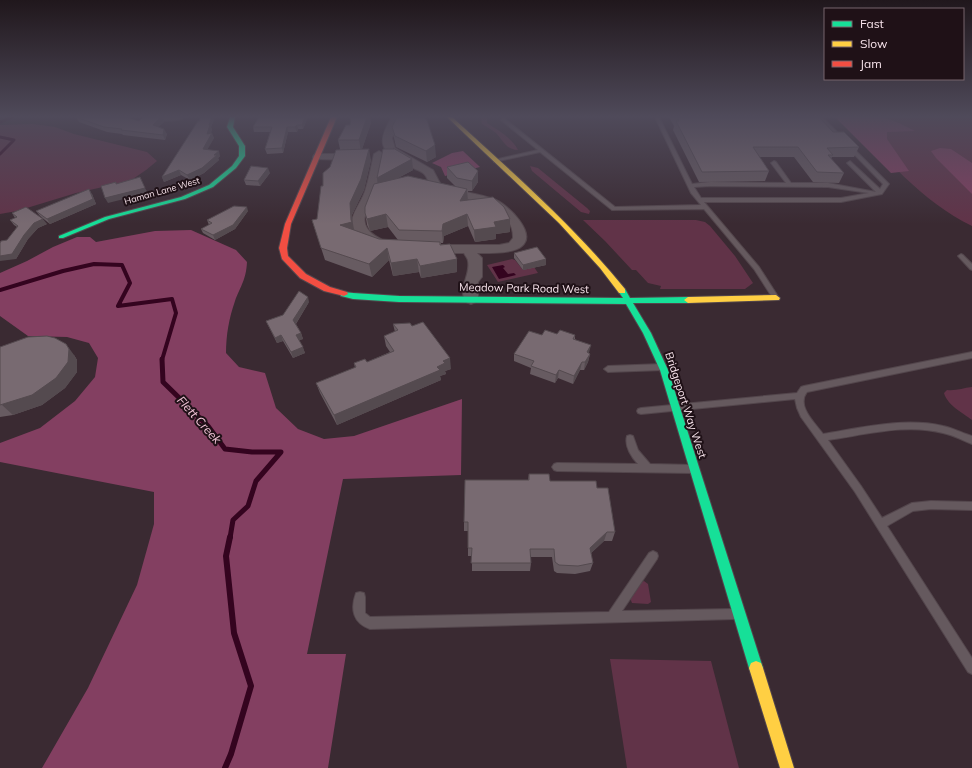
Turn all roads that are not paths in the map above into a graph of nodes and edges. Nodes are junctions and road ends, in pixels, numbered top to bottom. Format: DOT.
graph roads {
  1 [pos="242,153"];
  2 [pos="320,153"];
  3 [pos="382,153"];
  4 [pos="395,153"];
  5 [pos="487,153"];
  6 [pos="530,153"];
  7 [pos="545,153"];
  8 [pos="675,153"];
  9 [pos="855,153"];
  10 [pos="379,154"];
  11 [pos="318,157"];
  12 [pos="496,161"];
  13 [pos="774,163"];
  14 [pos="850,163"];
  15 [pos="789,184"];
  16 [pos="691,186"];
  17 [pos="880,193"];
  18 [pos="699,200"];
  19 [pos="706,208"];
  20 [pos="61,237"];
  21 [pos="394,248"];
  22 [pos="419,248"];
  23 [pos="470,252"];
  24 [pos="961,256"];
  25 [pos="972,268"];
  26 [pos="776,298"];
  27 [pos="471,300"];
  28 [pos="629,301"];
  29 [pos="972,356"];
  30 [pos="663,368"];
  31 [pos="608,369"];
  32 [pos="799,396"];
  33 [pos="676,408"];
  34 [pos="641,411"];
  35 [pos="821,438"];
  36 [pos="630,439"];
  37 [pos="972,440"];
  38 [pos="557,467"];
  39 [pos="649,469"];
  40 [pos="695,469"];
  41 [pos="972,506"];
  42 [pos="881,524"];
  43 [pos="652,556"];
  44 [pos="360,597"];
  45 [pos="740,614"];
  46 [pos="611,618"];
  47 [pos="972,668"];
  48 [pos="787,768"];
  1 -- 20 [label="street, Haman Lane West"];
  2 -- 11 [label="street"];
  3 -- 10 [label="street"];
  4 -- 23 [label="street"];
  5 -- 12 [label="street, Bridgeport Way West"];
  6 -- 12 [label="lane"];
  7 -- 19 [label="lane"];
  8 -- 16 [label="lane"];
  9 -- 17 [label="lane"];
  10 -- 11 [label="street"];
  10 -- 21 [label="street"];
  11 -- 27 [label="street, Meadow Park Road West"];
  12 -- 28 [label="street, Bridgeport Way West"];
  13 -- 15 [label="lane"];
  14 -- 17 [label="lane"];
  15 -- 16 [label="lane"];
  15 -- 17 [label="lane"];
  16 -- 18 [label="lane"];
  17 -- 18 [label="lane"];
  18 -- 19 [label="lane"];
  19 -- 26 [label="lane"];
  22 -- 23 [label="street"];
  23 -- 27 [label="street"];
  24 -- 25 [label="lane"];
  26 -- 28 [label="street, Meadow Park Road West"];
  27 -- 28 [label="street, Meadow Park Road West"];
  28 -- 30 [label="street, Bridgeport Way West"];
  29 -- 32 [label="lane"];
  30 -- 31 [label="lane"];
  30 -- 33 [label="street, Bridgeport Way West"];
  32 -- 33 [label="lane"];
  32 -- 35 [label="lane"];
  33 -- 34 [label="lane"];
  33 -- 40 [label="street, Bridgeport Way West"];
  35 -- 37 [label="lane"];
  35 -- 42 [label="lane"];
  36 -- 39 [label="lane"];
  38 -- 39 [label="lane"];
  39 -- 40 [label="lane"];
  40 -- 45 [label="street, Bridgeport Way West"];
  41 -- 42 [label="lane"];
  42 -- 47 [label="lane"];
  43 -- 46 [label="lane"];
  44 -- 46 [label="lane"];
  45 -- 46 [label="lane"];
  45 -- 48 [label="street, Bridgeport Way West"];
}
